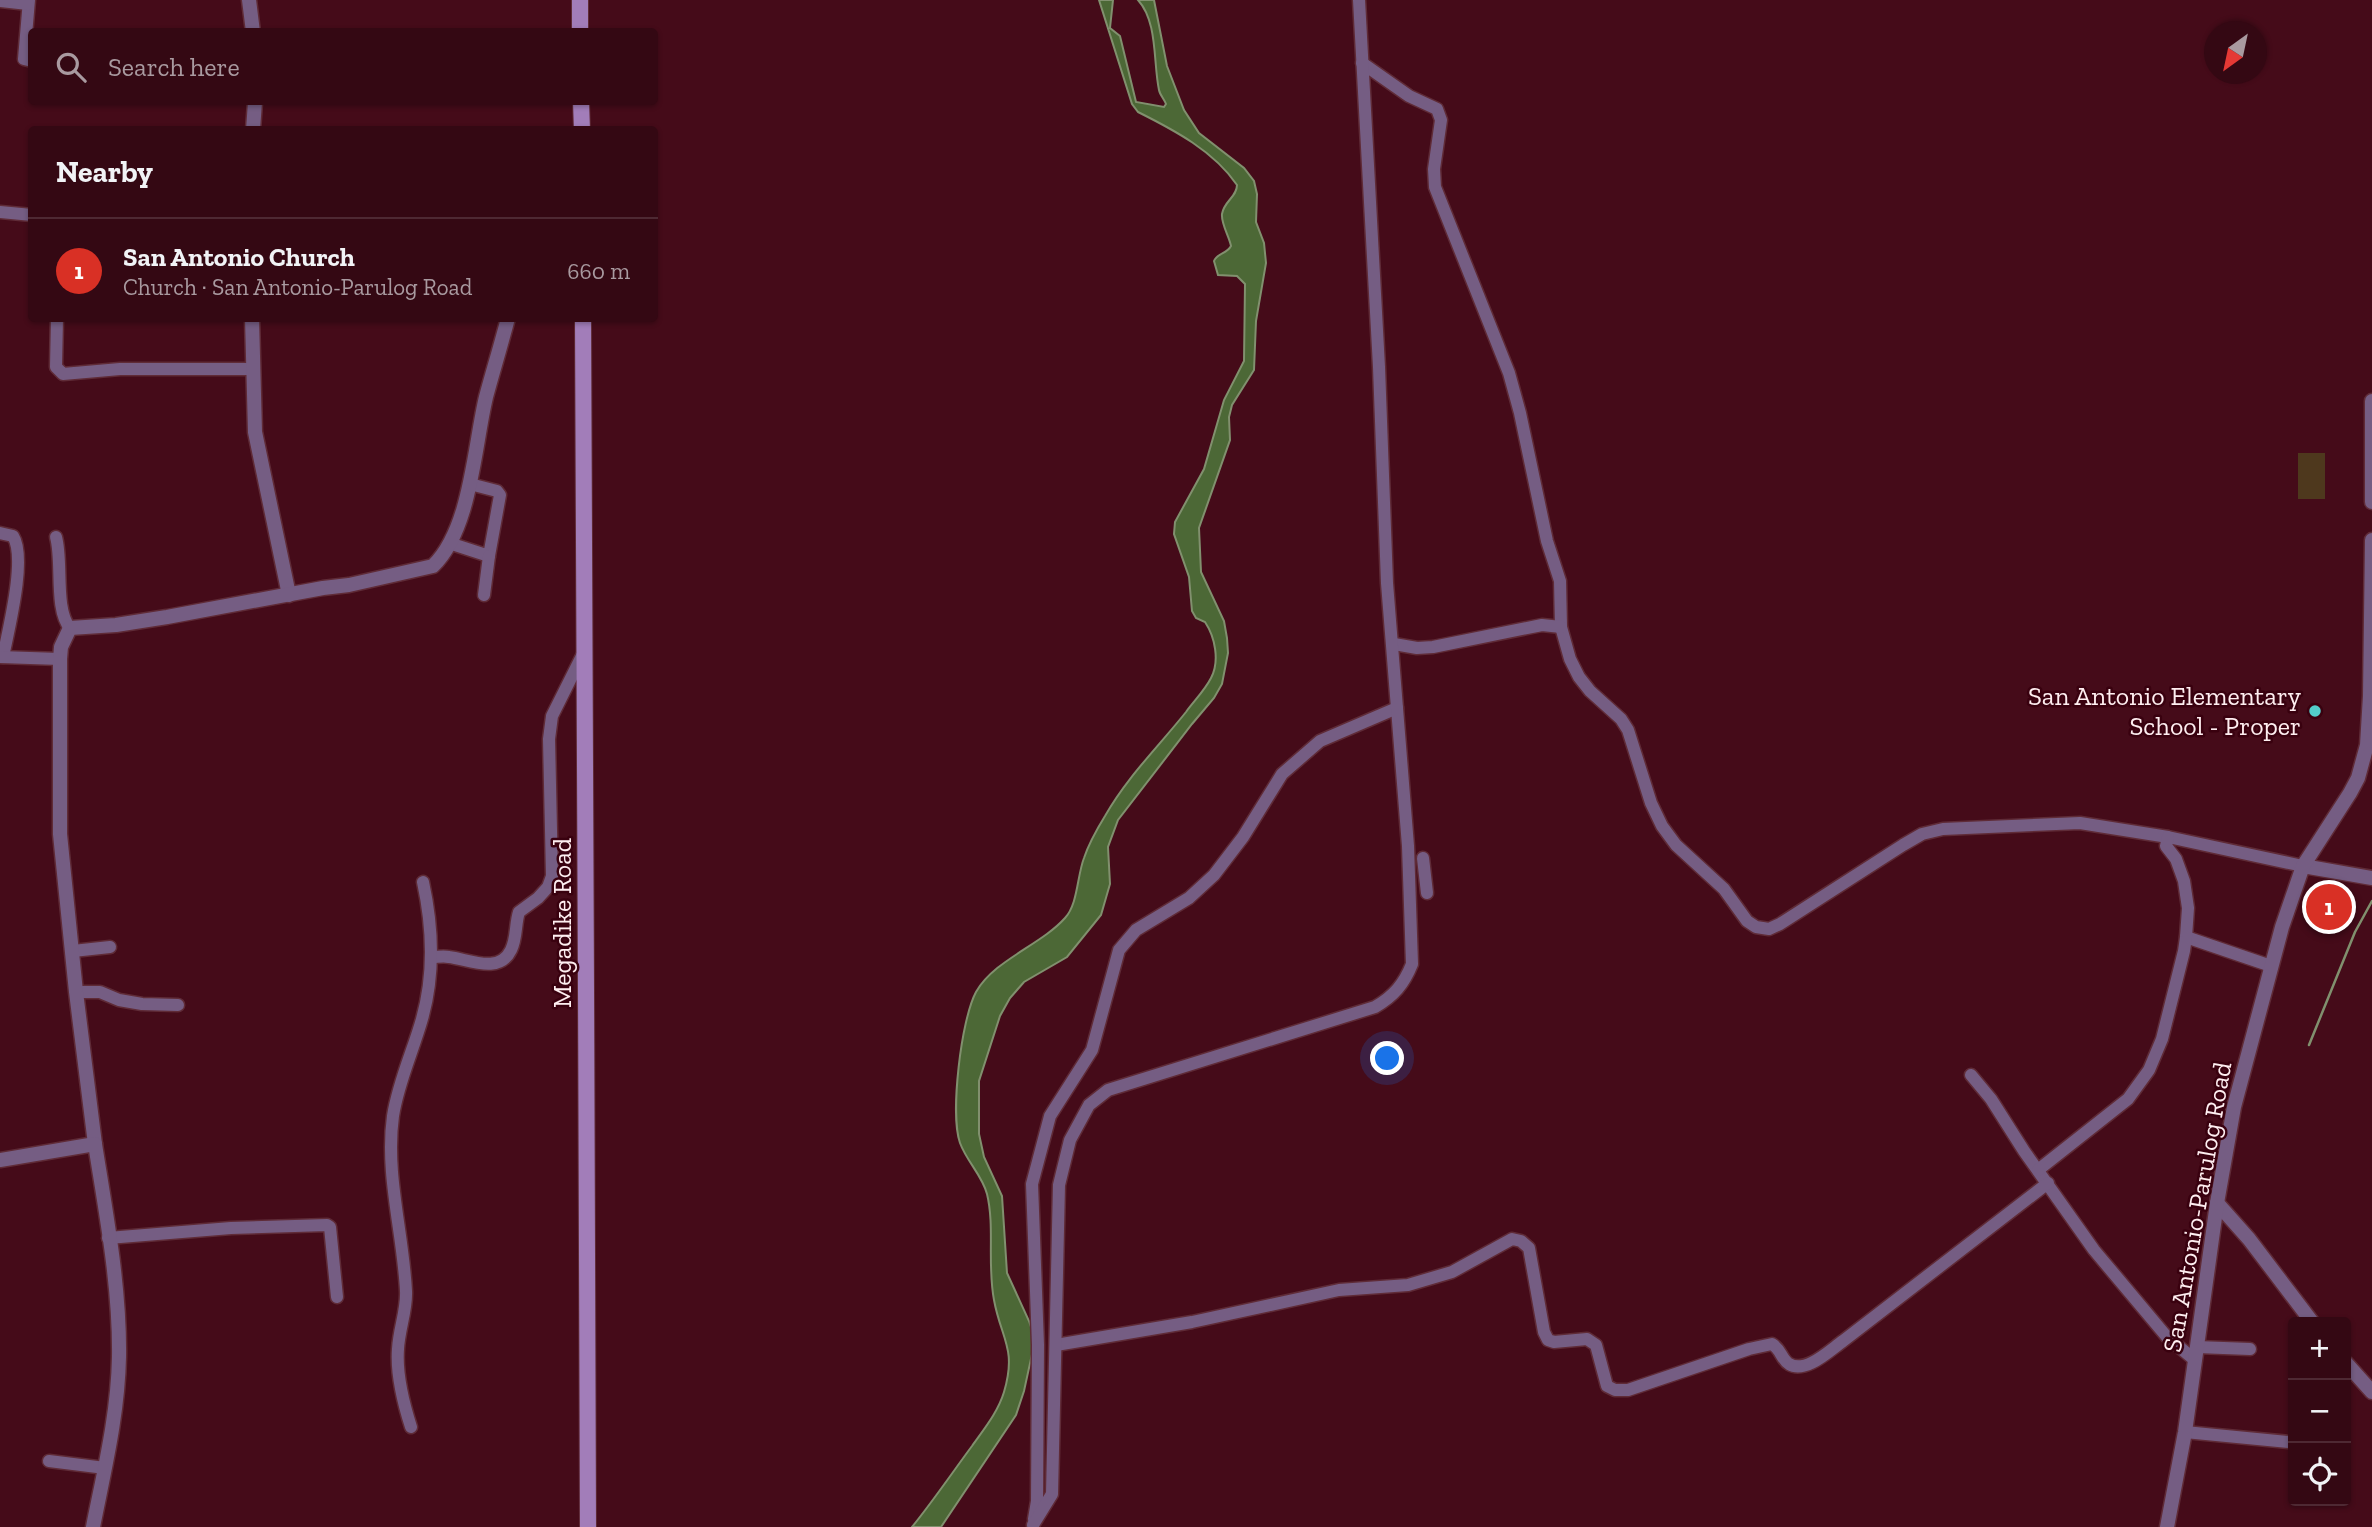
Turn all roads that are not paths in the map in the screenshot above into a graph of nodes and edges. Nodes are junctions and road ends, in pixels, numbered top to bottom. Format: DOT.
graph roads {
  1 [pos="249,0"];
  2 [pos="580,0"];
  3 [pos="1359,0"];
  4 [pos="0,1"];
  5 [pos="29,2"];
  6 [pos="252,28"];
  7 [pos="580,28"];
  8 [pos="28,60"];
  9 [pos="1362,63"];
  10 [pos="255,105"];
  11 [pos="581,105"];
  12 [pos="253,126"];
  13 [pos="582,126"];
  14 [pos="0,212"];
  15 [pos="28,215"];
  16 [pos="57,322"];
  17 [pos="252,322"];
  18 [pos="507,322"];
  19 [pos="583,322"];
  20 [pos="252,369"];
  21 [pos="2372,401"];
  22 [pos="470,484"];
  23 [pos="2372,502"];
  24 [pos="0,533"];
  25 [pos="56,537"];
  26 [pos="2372,540"];
  27 [pos="449,543"];
  28 [pos="489,556"];
  29 [pos="289,595"];
  30 [pos="484,595"];
  31 [pos="1561,627"];
  32 [pos="70,628"];
  33 [pos="1394,644"];
  34 [pos="584,652"];
  35 [pos="1,657"];
  36 [pos="60,659"];
  37 [pos="1397,708"];
  38 [pos="2168,837"];
  39 [pos="1423,858"];
  40 [pos="2303,866"];
  41 [pos="2371,878"];
  42 [pos="423,882"];
  43 [pos="1427,894"];
  44 [pos="2186,937"];
  45 [pos="110,947"];
  46 [pos="73,951"];
  47 [pos="432,957"];
  48 [pos="2271,966"];
  49 [pos="76,992"];
  50 [pos="178,1005"];
  51 [pos="1971,1075"];
  52 [pos="95,1144"];
  53 [pos="0,1160"];
  54 [pos="2038,1170"];
  55 [pos="2048,1183"];
  56 [pos="2217,1203"];
  57 [pos="108,1238"];
  58 [pos="337,1297"];
  59 [pos="2308,1317"];
  60 [pos="1056,1345"];
  61 [pos="2250,1349"];
  62 [pos="2196,1353"];
  63 [pos="2351,1369"];
  64 [pos="2372,1392"];
  65 [pos="411,1427"];
  66 [pos="2185,1432"];
  67 [pos="2288,1442"];
  68 [pos="49,1461"];
  69 [pos="74,1463"];
  70 [pos="105,1468"];
  71 [pos="71,1478"];
  72 [pos="1033,1526"];
  73 [pos="93,1527"];
  74 [pos="588,1527"];
  75 [pos="2167,1527"];
  1 -- 6 [label="street"];
  2 -- 7 [label="main road"];
  3 -- 9 [label="street"];
  4 -- 5 [label="street"];
  5 -- 8 [label="street"];
  9 -- 31 [label="street"];
  9 -- 33 [label="street"];
  10 -- 12 [label="street"];
  11 -- 13 [label="main road"];
  14 -- 15 [label="street"];
  16 -- 20 [label="street"];
  17 -- 20 [label="street"];
  18 -- 22 [label="street"];
  19 -- 34 [label="main road, Megadike Road"];
  20 -- 29 [label="street"];
  21 -- 23 [label="street"];
  22 -- 27 [label="street"];
  22 -- 28 [label="street"];
  24 -- 35 [label="street"];
  25 -- 32 [label="street"];
  26 -- 40 [label="street, San Antonio-Parulog Road"];
  27 -- 28 [label="street"];
  27 -- 29 [label="street"];
  28 -- 30 [label="street"];
  29 -- 32 [label="street"];
  31 -- 33 [label="street"];
  31 -- 38 [label="street"];
  32 -- 36 [label="street"];
  33 -- 37 [label="street"];
  34 -- 47 [label="street"];
  34 -- 74 [label="main road, Megadike Road"];
  35 -- 36 [label="street"];
  36 -- 46 [label="street"];
  37 -- 60 [label="street"];
  37 -- 72 [label="street"];
  38 -- 40 [label="street"];
  38 -- 44 [label="street"];
  39 -- 43 [label="street"];
  40 -- 41 [label="street"];
  40 -- 48 [label="street, San Antonio-Parulog Road"];
  42 -- 47 [label="street"];
  44 -- 48 [label="street"];
  44 -- 54 [label="street"];
  45 -- 46 [label="street"];
  46 -- 49 [label="street"];
  47 -- 65 [label="street"];
  48 -- 56 [label="street, San Antonio-Parulog Road"];
  49 -- 50 [label="street"];
  49 -- 52 [label="street"];
  51 -- 54 [label="street"];
  52 -- 53 [label="street"];
  52 -- 57 [label="street"];
  54 -- 55 [label="street"];
  55 -- 60 [label="street"];
  55 -- 62 [label="street"];
  56 -- 59 [label="street"];
  56 -- 62 [label="street, San Antonio-Parulog Road"];
  57 -- 58 [label="street"];
  57 -- 70 [label="street"];
  60 -- 72 [label="street"];
  61 -- 62 [label="street"];
  62 -- 66 [label="street, San Antonio-Parulog Road"];
  63 -- 64 [label="street"];
  66 -- 67 [label="street"];
  66 -- 75 [label="street, San Antonio-Parulog Road"];
  68 -- 69 [label="street"];
  69 -- 70 [label="street"];
  69 -- 71 [label="street"];
  70 -- 73 [label="street"];
}
